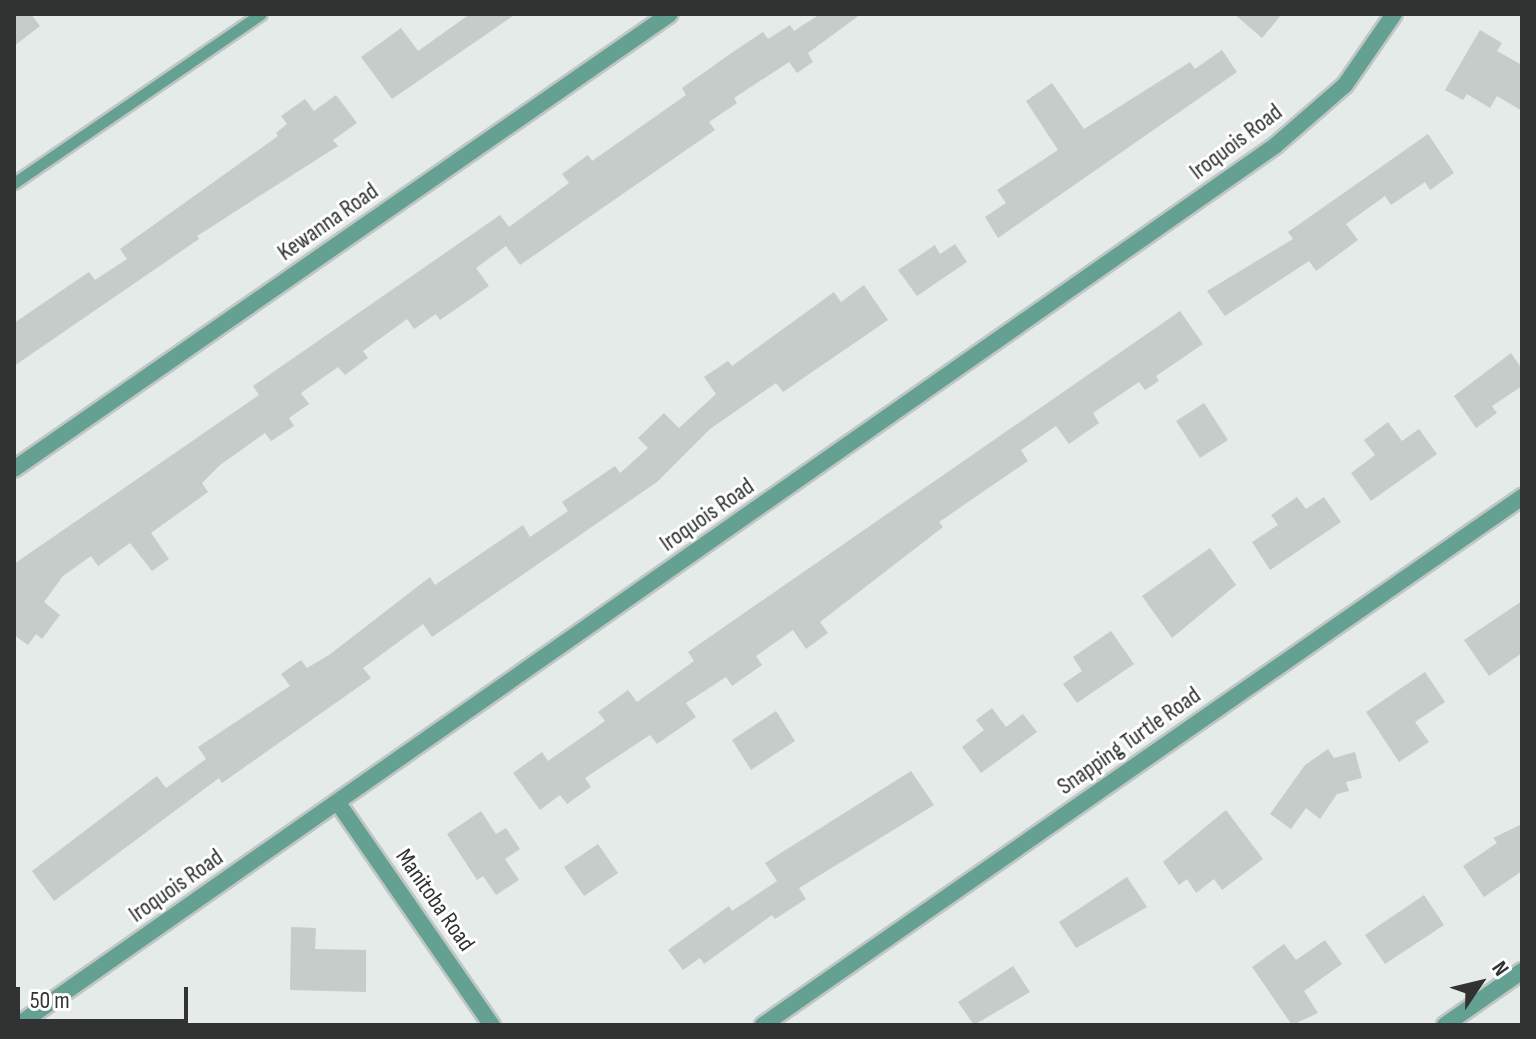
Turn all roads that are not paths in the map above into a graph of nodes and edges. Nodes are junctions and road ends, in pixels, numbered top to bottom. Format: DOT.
graph roads {
  1 [pos="261,14"];
  2 [pos="670,14"];
  3 [pos="1394,14"];
  4 [pos="14,183"];
  5 [pos="14,469"];
  6 [pos="1522,497"];
  7 [pos="338,803"];
  8 [pos="1522,971"];
  9 [pos="18,1025"];
  10 [pos="492,1025"];
  11 [pos="763,1025"];
  12 [pos="1445,1025"];
  1 -- 4 [label="lane"];
  2 -- 5 [label="street, Kewanna Road"];
  3 -- 7 [label="street, Iroquois Road"];
  6 -- 11 [label="street, Snapping Turtle Road"];
  7 -- 9 [label="street, Iroquois Road"];
  7 -- 10 [label="street, Manitoba Road"];
  8 -- 12 [label="street"];
}
